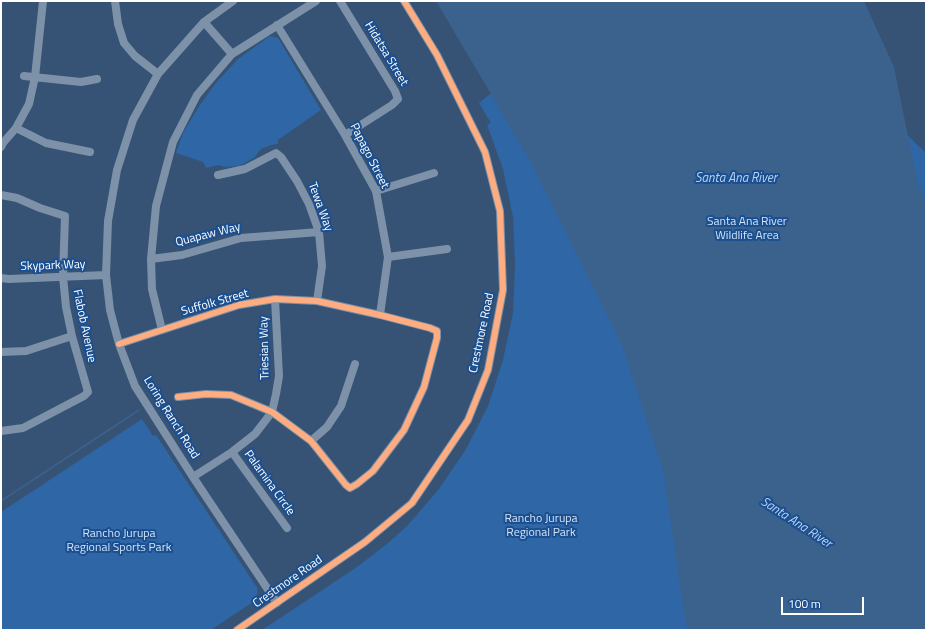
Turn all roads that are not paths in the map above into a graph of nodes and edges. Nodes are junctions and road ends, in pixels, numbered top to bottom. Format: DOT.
graph roads {
  1 [pos="43,1"];
  2 [pos="115,1"];
  3 [pos="233,1"];
  4 [pos="316,1"];
  5 [pos="340,1"];
  6 [pos="404,1"];
  7 [pos="204,22"];
  8 [pos="277,25"];
  9 [pos="232,54"];
  10 [pos="158,74"];
  11 [pos="24,76"];
  12 [pos="35,77"];
  13 [pos="97,79"];
  14 [pos="16,128"];
  15 [pos="345,135"];
  16 [pos="1,147"];
  17 [pos="90,152"];
  18 [pos="434,173"];
  19 [pos="218,175"];
  20 [pos="376,191"];
  21 [pos="1,195"];
  22 [pos="319,232"];
  23 [pos="447,249"];
  24 [pos="388,257"];
  25 [pos="151,258"];
  26 [pos="106,275"];
  27 [pos="62,277"];
  28 [pos="1,278"];
  29 [pos="275,299"];
  30 [pos="317,301"];
  31 [pos="380,315"];
  32 [pos="162,330"];
  33 [pos="72,336"];
  34 [pos="119,344"];
  35 [pos="1,352"];
  36 [pos="355,364"];
  37 [pos="178,397"];
  38 [pos="272,412"];
  39 [pos="1,431"];
  40 [pos="311,441"];
  41 [pos="232,452"];
  42 [pos="193,477"];
  43 [pos="287,528"];
  44 [pos="278,603"];
  45 [pos="237,630"];
  1 -- 12 [label="street"];
  2 -- 10 [label="street"];
  3 -- 7 [label="street, Loring Ranch Road"];
  4 -- 8 [label="street"];
  5 -- 15 [label="street, Hidatsa Street"];
  6 -- 44 [label="street, Crestmore Road"];
  7 -- 9 [label="street"];
  7 -- 10 [label="street, Loring Ranch Road"];
  8 -- 9 [label="street"];
  8 -- 15 [label="street, Papago Street"];
  9 -- 25 [label="street"];
  10 -- 26 [label="street, Loring Ranch Road"];
  11 -- 12 [label="street"];
  12 -- 13 [label="street"];
  12 -- 14 [label="street"];
  14 -- 16 [label="street"];
  14 -- 17 [label="street"];
  15 -- 20 [label="street, Papago Street"];
  18 -- 20 [label="street"];
  19 -- 22 [label="street, Tewa Way"];
  20 -- 24 [label="street, Papago Street"];
  21 -- 27 [label="street, Flabob Avenue"];
  22 -- 25 [label="street, Quapaw Way"];
  22 -- 30 [label="street, Tewa Way"];
  23 -- 24 [label="street"];
  24 -- 31 [label="street, Papago Street"];
  25 -- 32 [label="street"];
  26 -- 27 [label="street, Skypark Way"];
  26 -- 34 [label="street, Loring Ranch Road"];
  27 -- 28 [label="street, Skypark Way"];
  27 -- 33 [label="street, Flabob Avenue"];
  29 -- 30 [label="street, Suffolk Street"];
  29 -- 32 [label="street, Suffolk Street"];
  29 -- 38 [label="street, Triesian Way"];
  30 -- 31 [label="street, Suffolk Street"];
  31 -- 40 [label="street, Suffolk Street"];
  32 -- 34 [label="street, Suffolk Street"];
  33 -- 35 [label="street"];
  33 -- 39 [label="street, Flabob Avenue"];
  34 -- 42 [label="street, Loring Ranch Road"];
  36 -- 40 [label="street"];
  37 -- 38 [label="street"];
  38 -- 40 [label="street"];
  38 -- 41 [label="street, Triesian Way"];
  41 -- 42 [label="street, Triesian Way"];
  41 -- 43 [label="street, Palamina Circle"];
  42 -- 44 [label="street, Loring Ranch Road"];
  44 -- 45 [label="street, Crestmore Road"];
}
